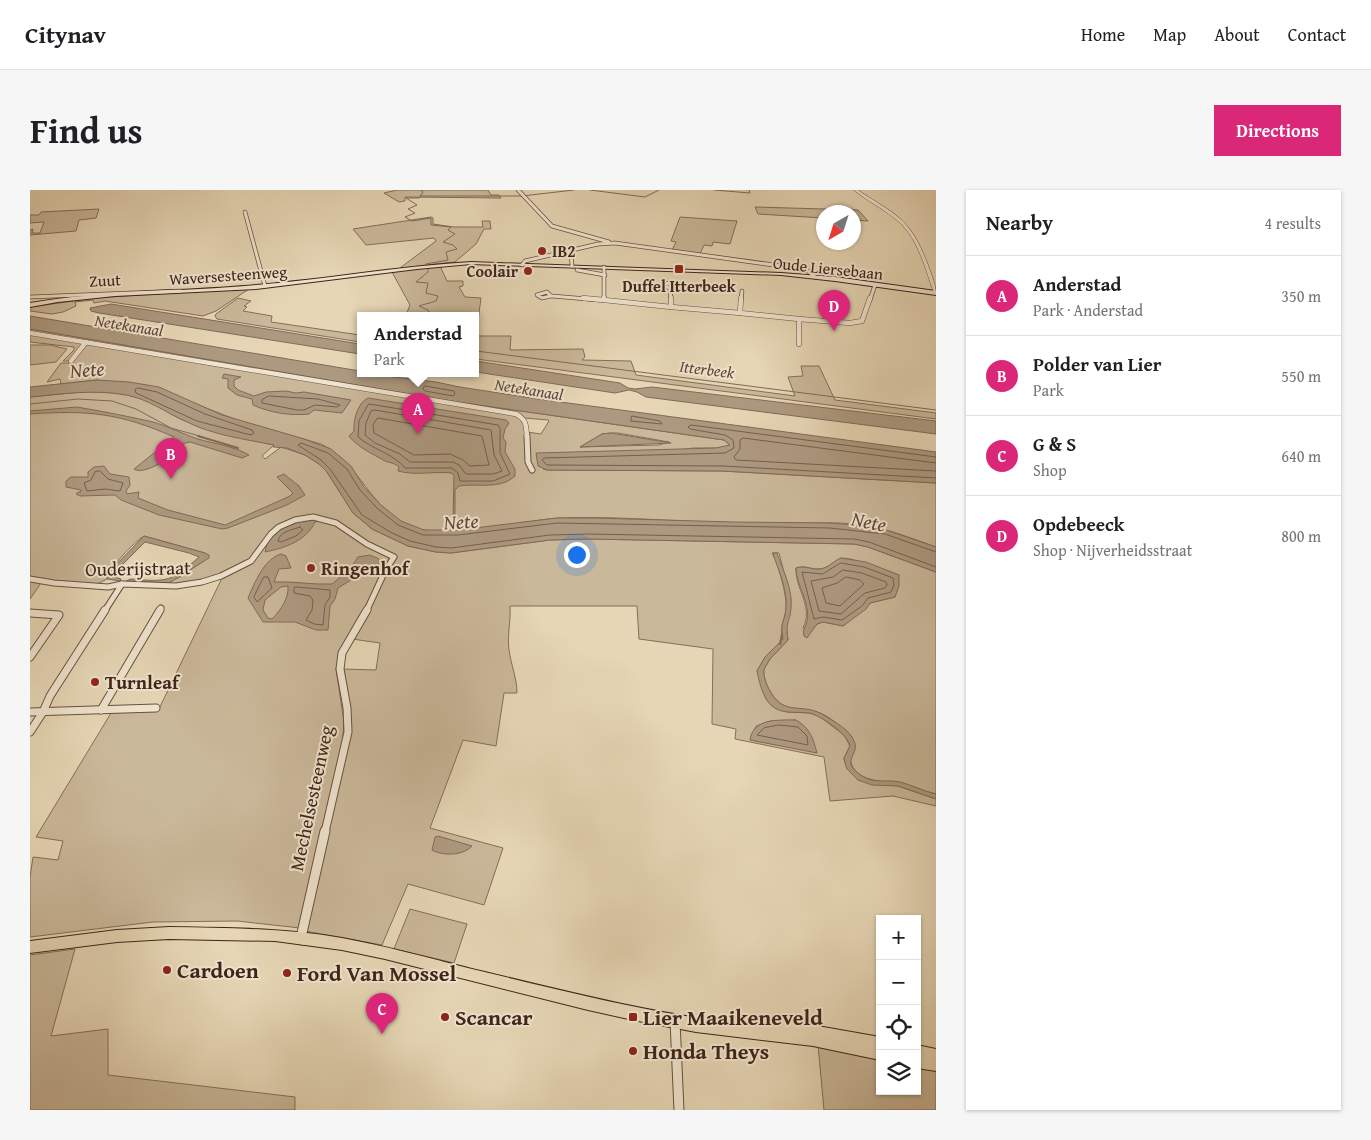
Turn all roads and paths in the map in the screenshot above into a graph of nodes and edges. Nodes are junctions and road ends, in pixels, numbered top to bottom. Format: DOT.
graph roads {
  1 [pos="518,190"];
  2 [pos="856,190"];
  3 [pos="245,212"];
  4 [pos="600,239"];
  5 [pos="616,243"];
  6 [pos="598,244"];
  7 [pos="571,251"];
  8 [pos="522,265"];
  9 [pos="428,266"];
  10 [pos="545,266"];
  11 [pos="575,268"];
  12 [pos="605,272"];
  13 [pos="814,276"];
  14 [pos="875,285"];
  15 [pos="265,286"];
  16 [pos="670,288"];
  17 [pos="180,291"];
  18 [pos="742,291"];
  19 [pos="936,293"];
  20 [pos="552,296"];
  21 [pos="30,297"];
  22 [pos="604,300"];
  23 [pos="30,305"];
  24 [pos="671,307"];
  25 [pos="740,314"];
  26 [pos="799,319"];
  27 [pos="30,332"];
  28 [pos="86,342"];
  29 [pos="799,344"];
  30 [pos="71,361"];
  31 [pos="532,470"];
  32 [pos="394,557"];
  33 [pos="30,579"];
  34 [pos="122,584"];
  35 [pos="161,608"];
  36 [pos="30,613"];
  37 [pos="30,657"];
  38 [pos="156,708"];
  39 [pos="101,710"];
  40 [pos="30,712"];
  41 [pos="43,712"];
  42 [pos="30,732"];
  43 [pos="302,940"];
  44 [pos="30,946"];
  45 [pos="675,1020"];
  46 [pos="876,1043"];
  47 [pos="876,1052"];
  48 [pos="921,1053"];
  49 [pos="936,1056"];
  50 [pos="921,1062"];
  51 [pos="936,1064"];
  52 [pos="679,1110"];
  1 -- 4 [label="street"];
  2 -- 19 [label="street"];
  3 -- 15 [label="street"];
  4 -- 5 [label="street"];
  4 -- 6 [label="street"];
  5 -- 6 [label="street"];
  5 -- 13 [label="street"];
  6 -- 7 [label="street"];
  7 -- 8 [label="street"];
  7 -- 11 [label="street"];
  8 -- 9 [label="main road, Oude Liersebaan"];
  8 -- 10 [label="main road, Oude Liersebaan"];
  9 -- 15 [label="main road, Waversesteenweg"];
  10 -- 11 [label="main road, Oude Liersebaan"];
  10 -- 12 [label="main road, Oude Liersebaan"];
  11 -- 12 [label="main road, Oude Liersebaan"];
  12 -- 13 [label="main road, Oude Liersebaan"];
  12 -- 22 [label="street"];
  13 -- 14 [label="main road, Oude Liersebaan"];
  14 -- 19 [label="main road, Oude Liersebaan"];
  14 -- 26 [label="street"];
  15 -- 17 [label="main road, Waversesteenweg"];
  16 -- 24 [label="street"];
  17 -- 21 [label="street, Zuut"];
  17 -- 23 [label="main road, Waversesteenweg"];
  18 -- 25 [label="street"];
  20 -- 22 [label="street"];
  22 -- 24 [label="street"];
  24 -- 25 [label="street"];
  25 -- 26 [label="street"];
  26 -- 29 [label="street"];
  27 -- 28 [label="street"];
  28 -- 30 [label="street"];
  28 -- 31 [label="street"];
  32 -- 34 [label="street, Ouderijstraat"];
  32 -- 43 [label="street, Mechelsesteenweg"];
  33 -- 34 [label="street, Ouderijstraat"];
  34 -- 41 [label="street"];
  35 -- 39 [label="street"];
  36 -- 37 [label="street"];
  38 -- 39 [label="street"];
  39 -- 41 [label="street"];
  40 -- 41 [label="street"];
  41 -- 42 [label="street"];
  43 -- 44 [label="main road"];
  43 -- 45 [label="main road"];
  45 -- 46 [label="main road"];
  45 -- 47 [label="main road"];
  45 -- 52 [label="street"];
  48 -- 49 [label="main road"];
  50 -- 51 [label="main road"];
}
